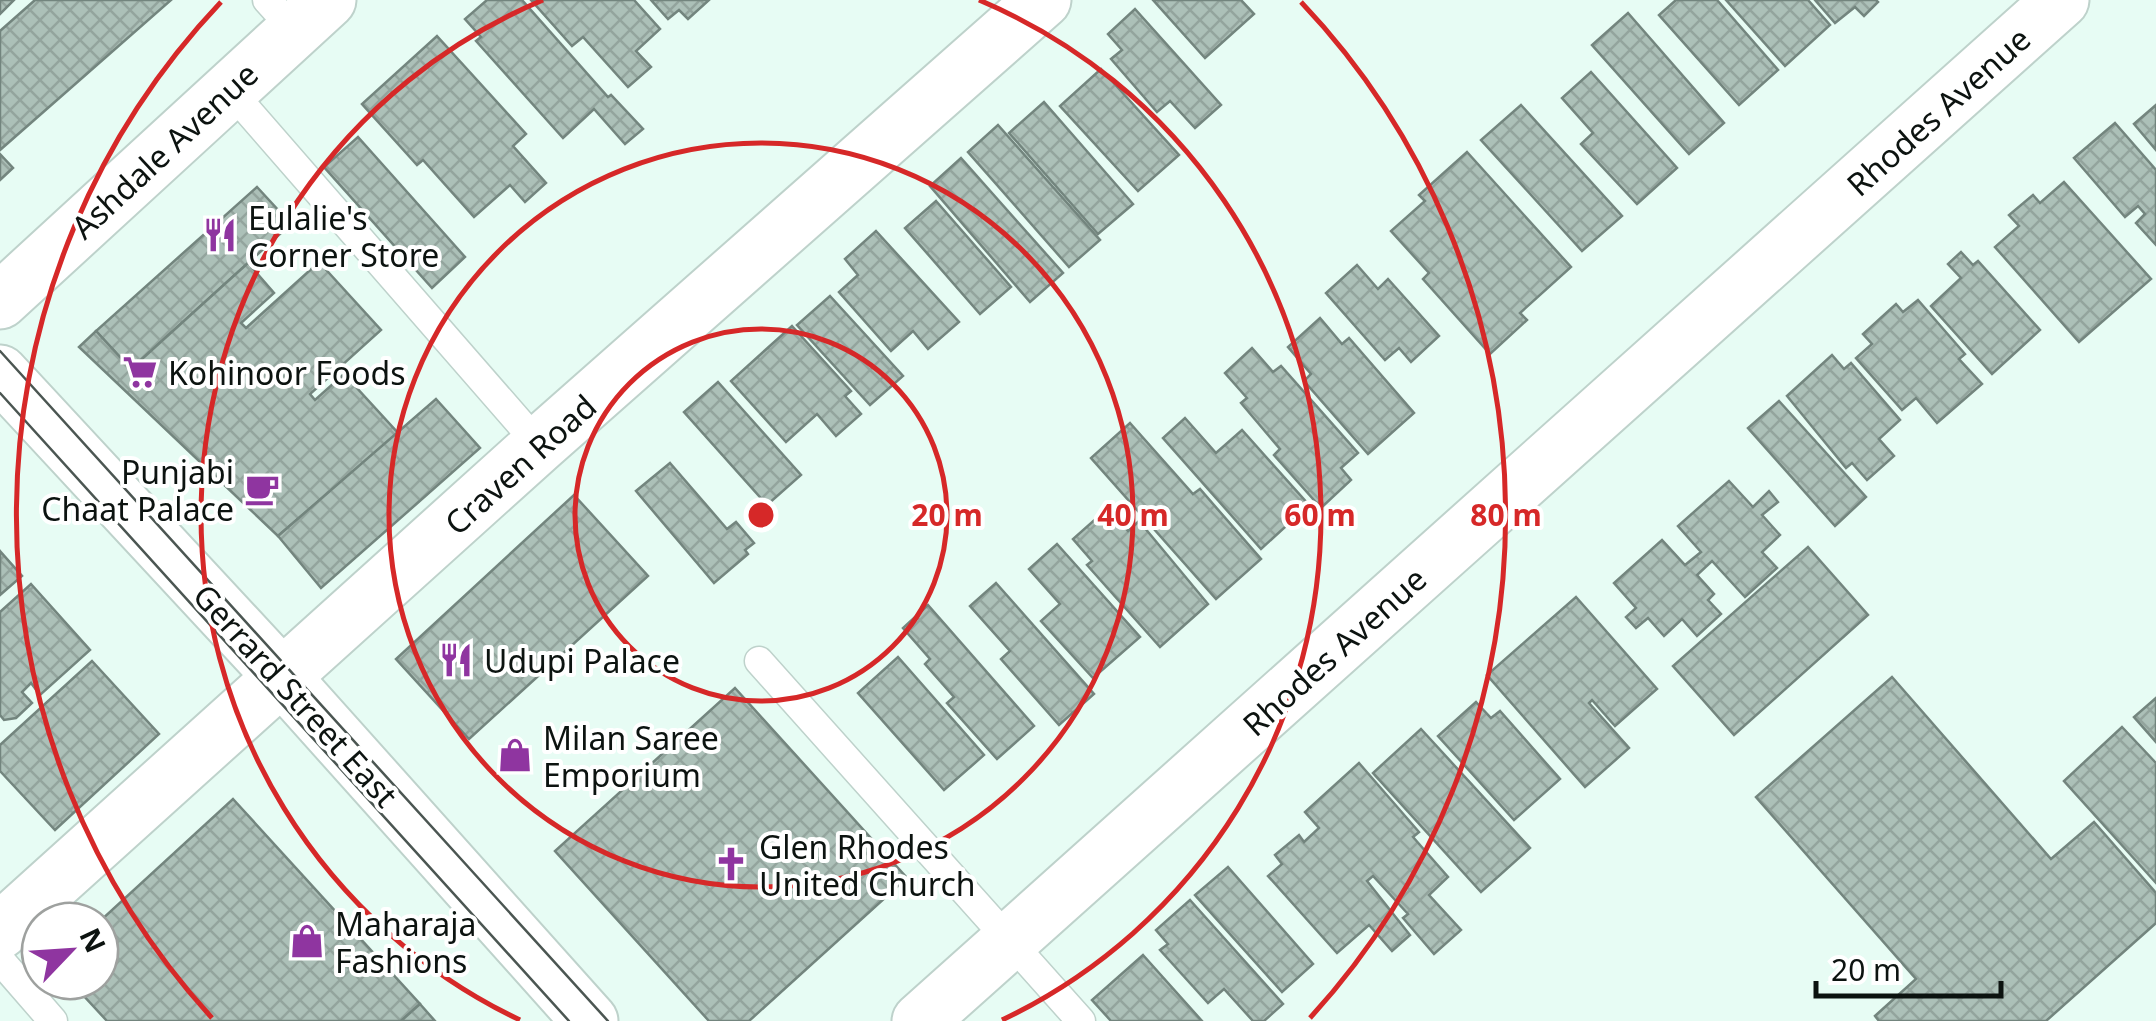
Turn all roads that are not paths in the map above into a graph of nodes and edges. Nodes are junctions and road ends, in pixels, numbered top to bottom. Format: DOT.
graph roads {
  1 [pos="1043,0"];
  2 [pos="2061,0"];
  3 [pos="297,10"];
  4 [pos="228,88"];
  5 [pos="0,301"];
  6 [pos="0,372"];
  7 [pos="539,445"];
  8 [pos="759,661"];
  9 [pos="283,678"];
  10 [pos="0,931"];
  11 [pos="1009,941"];
  12 [pos="0,960"];
  13 [pos="53,1021"];
  14 [pos="590,1021"];
  15 [pos="920,1021"];
  16 [pos="1081,1021"];
  1 -- 7 [label="street, Craven Road"];
  2 -- 11 [label="street, Rhodes Avenue"];
  3 -- 4 [label="street, Ashdale Avenue"];
  4 -- 5 [label="street, Ashdale Avenue"];
  4 -- 7 [label="lane"];
  6 -- 9 [label="street, Gerrard Street East"];
  7 -- 9 [label="street, Craven Road"];
  8 -- 11 [label="lane"];
  9 -- 10 [label="street, Craven Road"];
  9 -- 14 [label="street, Gerrard Street East"];
  11 -- 15 [label="street, Rhodes Avenue"];
  11 -- 16 [label="lane"];
  12 -- 13 [label="lane"];
}
